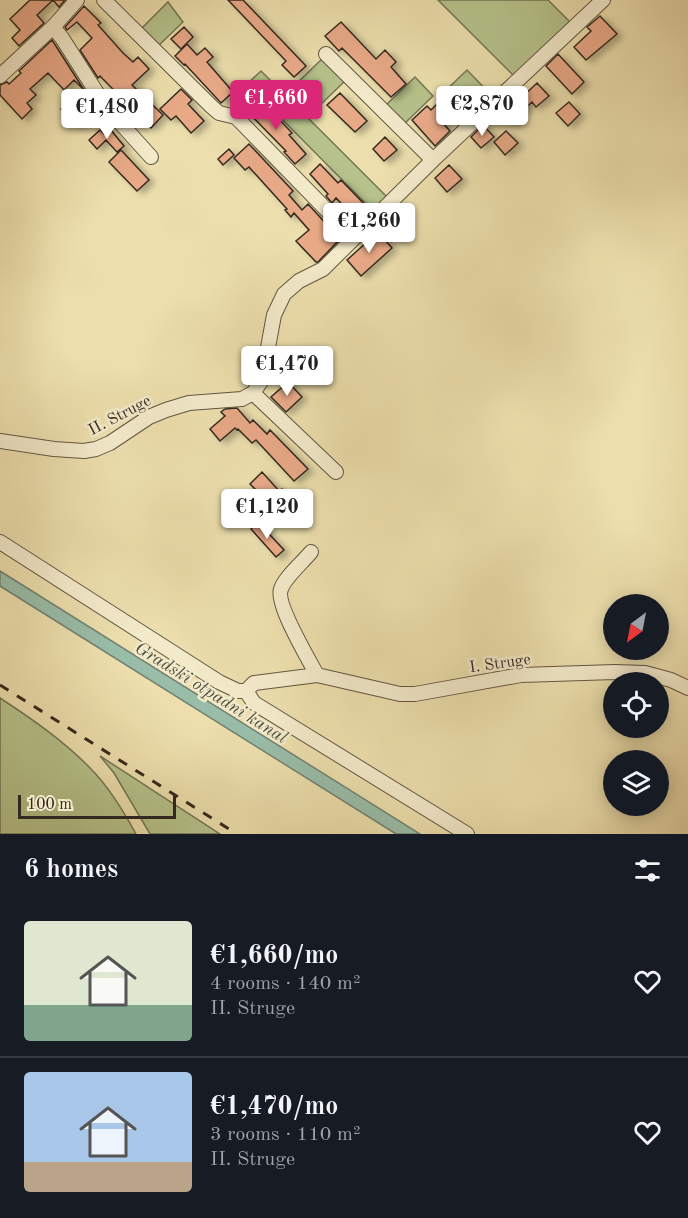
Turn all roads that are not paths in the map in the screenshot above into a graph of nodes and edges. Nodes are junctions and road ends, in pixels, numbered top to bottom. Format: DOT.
graph roads {
  1 [pos="77,0"];
  2 [pos="104,0"];
  3 [pos="603,0"];
  4 [pos="53,27"];
  5 [pos="326,54"];
  6 [pos="0,76"];
  7 [pos="151,157"];
  8 [pos="433,160"];
  9 [pos="354,238"];
  10 [pos="253,393"];
  11 [pos="0,441"];
  12 [pos="336,472"];
  13 [pos="0,542"];
  14 [pos="311,552"];
  15 [pos="316,675"];
  16 [pos="688,688"];
  17 [pos="246,691"];
  18 [pos="467,834"];
  1 -- 4 [label="street"];
  2 -- 9 [label="street"];
  3 -- 8 [label="street"];
  4 -- 6 [label="street"];
  4 -- 7 [label="street"];
  5 -- 8 [label="street"];
  8 -- 9 [label="street"];
  9 -- 10 [label="street"];
  10 -- 11 [label="street, II. Struge"];
  10 -- 12 [label="street"];
  13 -- 17 [label="street"];
  14 -- 15 [label="street"];
  15 -- 16 [label="street, I. Struge"];
  15 -- 17 [label="street, I. Struge"];
  17 -- 18 [label="street"];
}
